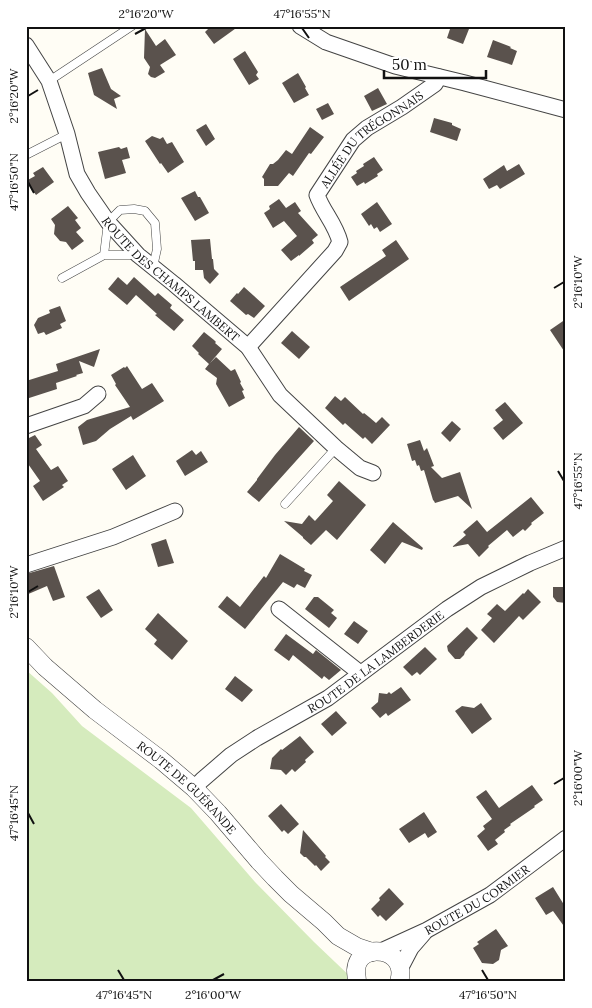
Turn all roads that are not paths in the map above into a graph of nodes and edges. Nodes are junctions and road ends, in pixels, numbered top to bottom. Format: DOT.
graph roads {
  1 [pos="132,26"];
  2 [pos="300,26"];
  3 [pos="26,45"];
  4 [pos="439,76"];
  5 [pos="49,81"];
  6 [pos="566,110"];
  7 [pos="67,134"];
  8 [pos="26,155"];
  9 [pos="108,222"];
  10 [pos="104,255"];
  11 [pos="138,255"];
  12 [pos="153,267"];
  13 [pos="62,278"];
  14 [pos="248,347"];
  15 [pos="98,394"];
  16 [pos="26,426"];
  17 [pos="336,448"];
  18 [pos="373,474"];
  19 [pos="285,504"];
  20 [pos="175,511"];
  21 [pos="566,548"];
  22 [pos="26,565"];
  23 [pos="279,609"];
  24 [pos="26,647"];
  25 [pos="360,674"];
  26 [pos="194,788"];
  27 [pos="566,838"];
  28 [pos="427,930"];
  29 [pos="338,936"];
  30 [pos="377,951"];
  31 [pos="400,978"];
  32 [pos="357,979"];
  1 -- 5 [label="lane"];
  2 -- 4 [label="street"];
  3 -- 5 [label="street, ROUTE DES CHAMPS LAMBERT"];
  4 -- 6 [label="street"];
  4 -- 14 [label="street, ALLÉE DU TRÉGONNAIS"];
  5 -- 7 [label="street, ROUTE DES CHAMPS LAMBERT"];
  7 -- 8 [label="lane"];
  7 -- 9 [label="street, ROUTE DES CHAMPS LAMBERT"];
  9 -- 10 [label="lane"];
  9 -- 11 [label="street, ROUTE DES CHAMPS LAMBERT"];
  9 -- 12 [label="lane"];
  10 -- 11 [label="lane"];
  10 -- 13 [label="lane"];
  11 -- 12 [label="street, ROUTE DES CHAMPS LAMBERT"];
  12 -- 14 [label="street, ROUTE DES CHAMPS LAMBERT"];
  14 -- 17 [label="street, ROUTE DES CHAMPS LAMBERT"];
  15 -- 16 [label="street"];
  17 -- 18 [label="street, ROUTE DES CHAMPS LAMBERT"];
  17 -- 19 [label="lane"];
  20 -- 22 [label="street"];
  21 -- 25 [label="street, ROUTE DE LA LAMBERDERIE"];
  23 -- 25 [label="street"];
  24 -- 26 [label="street, ROUTE DE GUÉRANDE"];
  25 -- 26 [label="street, ROUTE DE LA LAMBERDERIE"];
  26 -- 29 [label="street, ROUTE DE GUÉRANDE"];
  27 -- 28 [label="street, ROUTE DU CORMIER"];
  28 -- 30 [label="street, ROUTE DU CORMIER"];
  28 -- 31 [label="street"];
  29 -- 30 [label="street, ROUTE DE GUÉRANDE"];
  29 -- 32 [label="street, ROUTE DE GUÉRANDE"];
  30 -- 31 [label="street"];
  30 -- 32 [label="street"];
}
